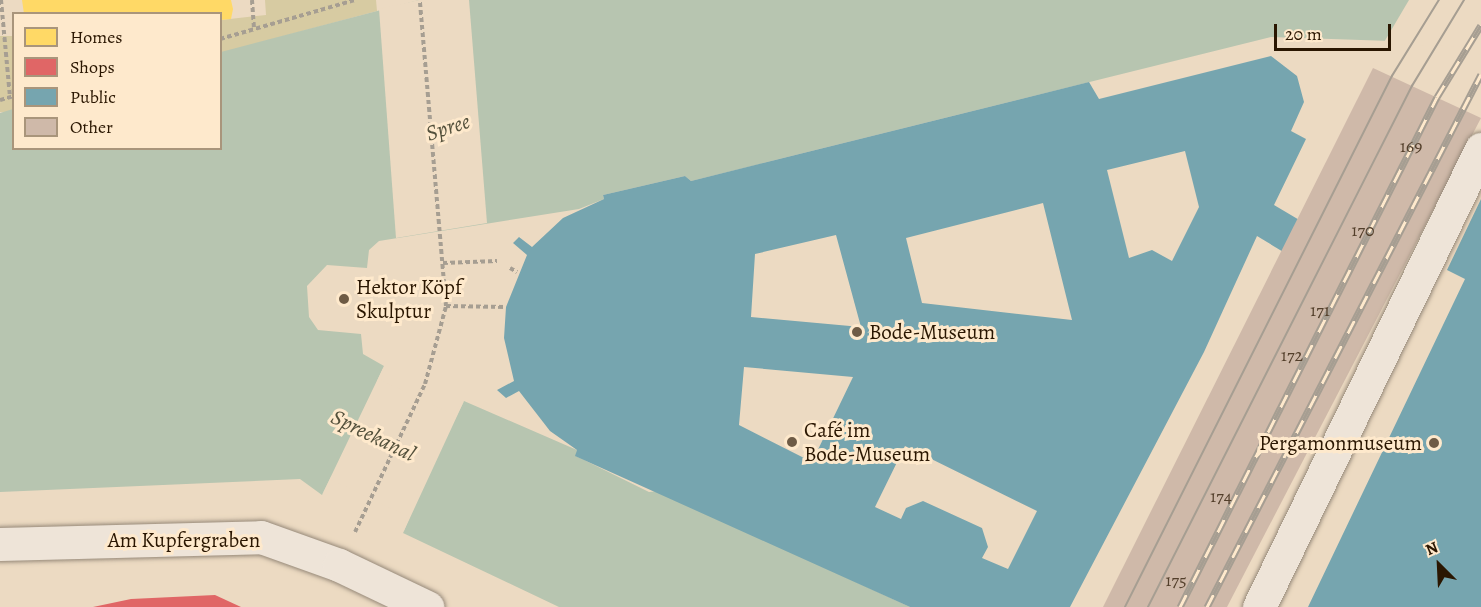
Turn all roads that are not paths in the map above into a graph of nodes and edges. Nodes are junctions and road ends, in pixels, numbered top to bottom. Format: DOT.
graph roads {
  1 [pos="1481,149"];
  2 [pos="0,544"];
  3 [pos="427,607"];
  4 [pos="1259,607"];
  1 -- 4 [label="street"];
  2 -- 3 [label="street, Am Kupfergraben"];
}
